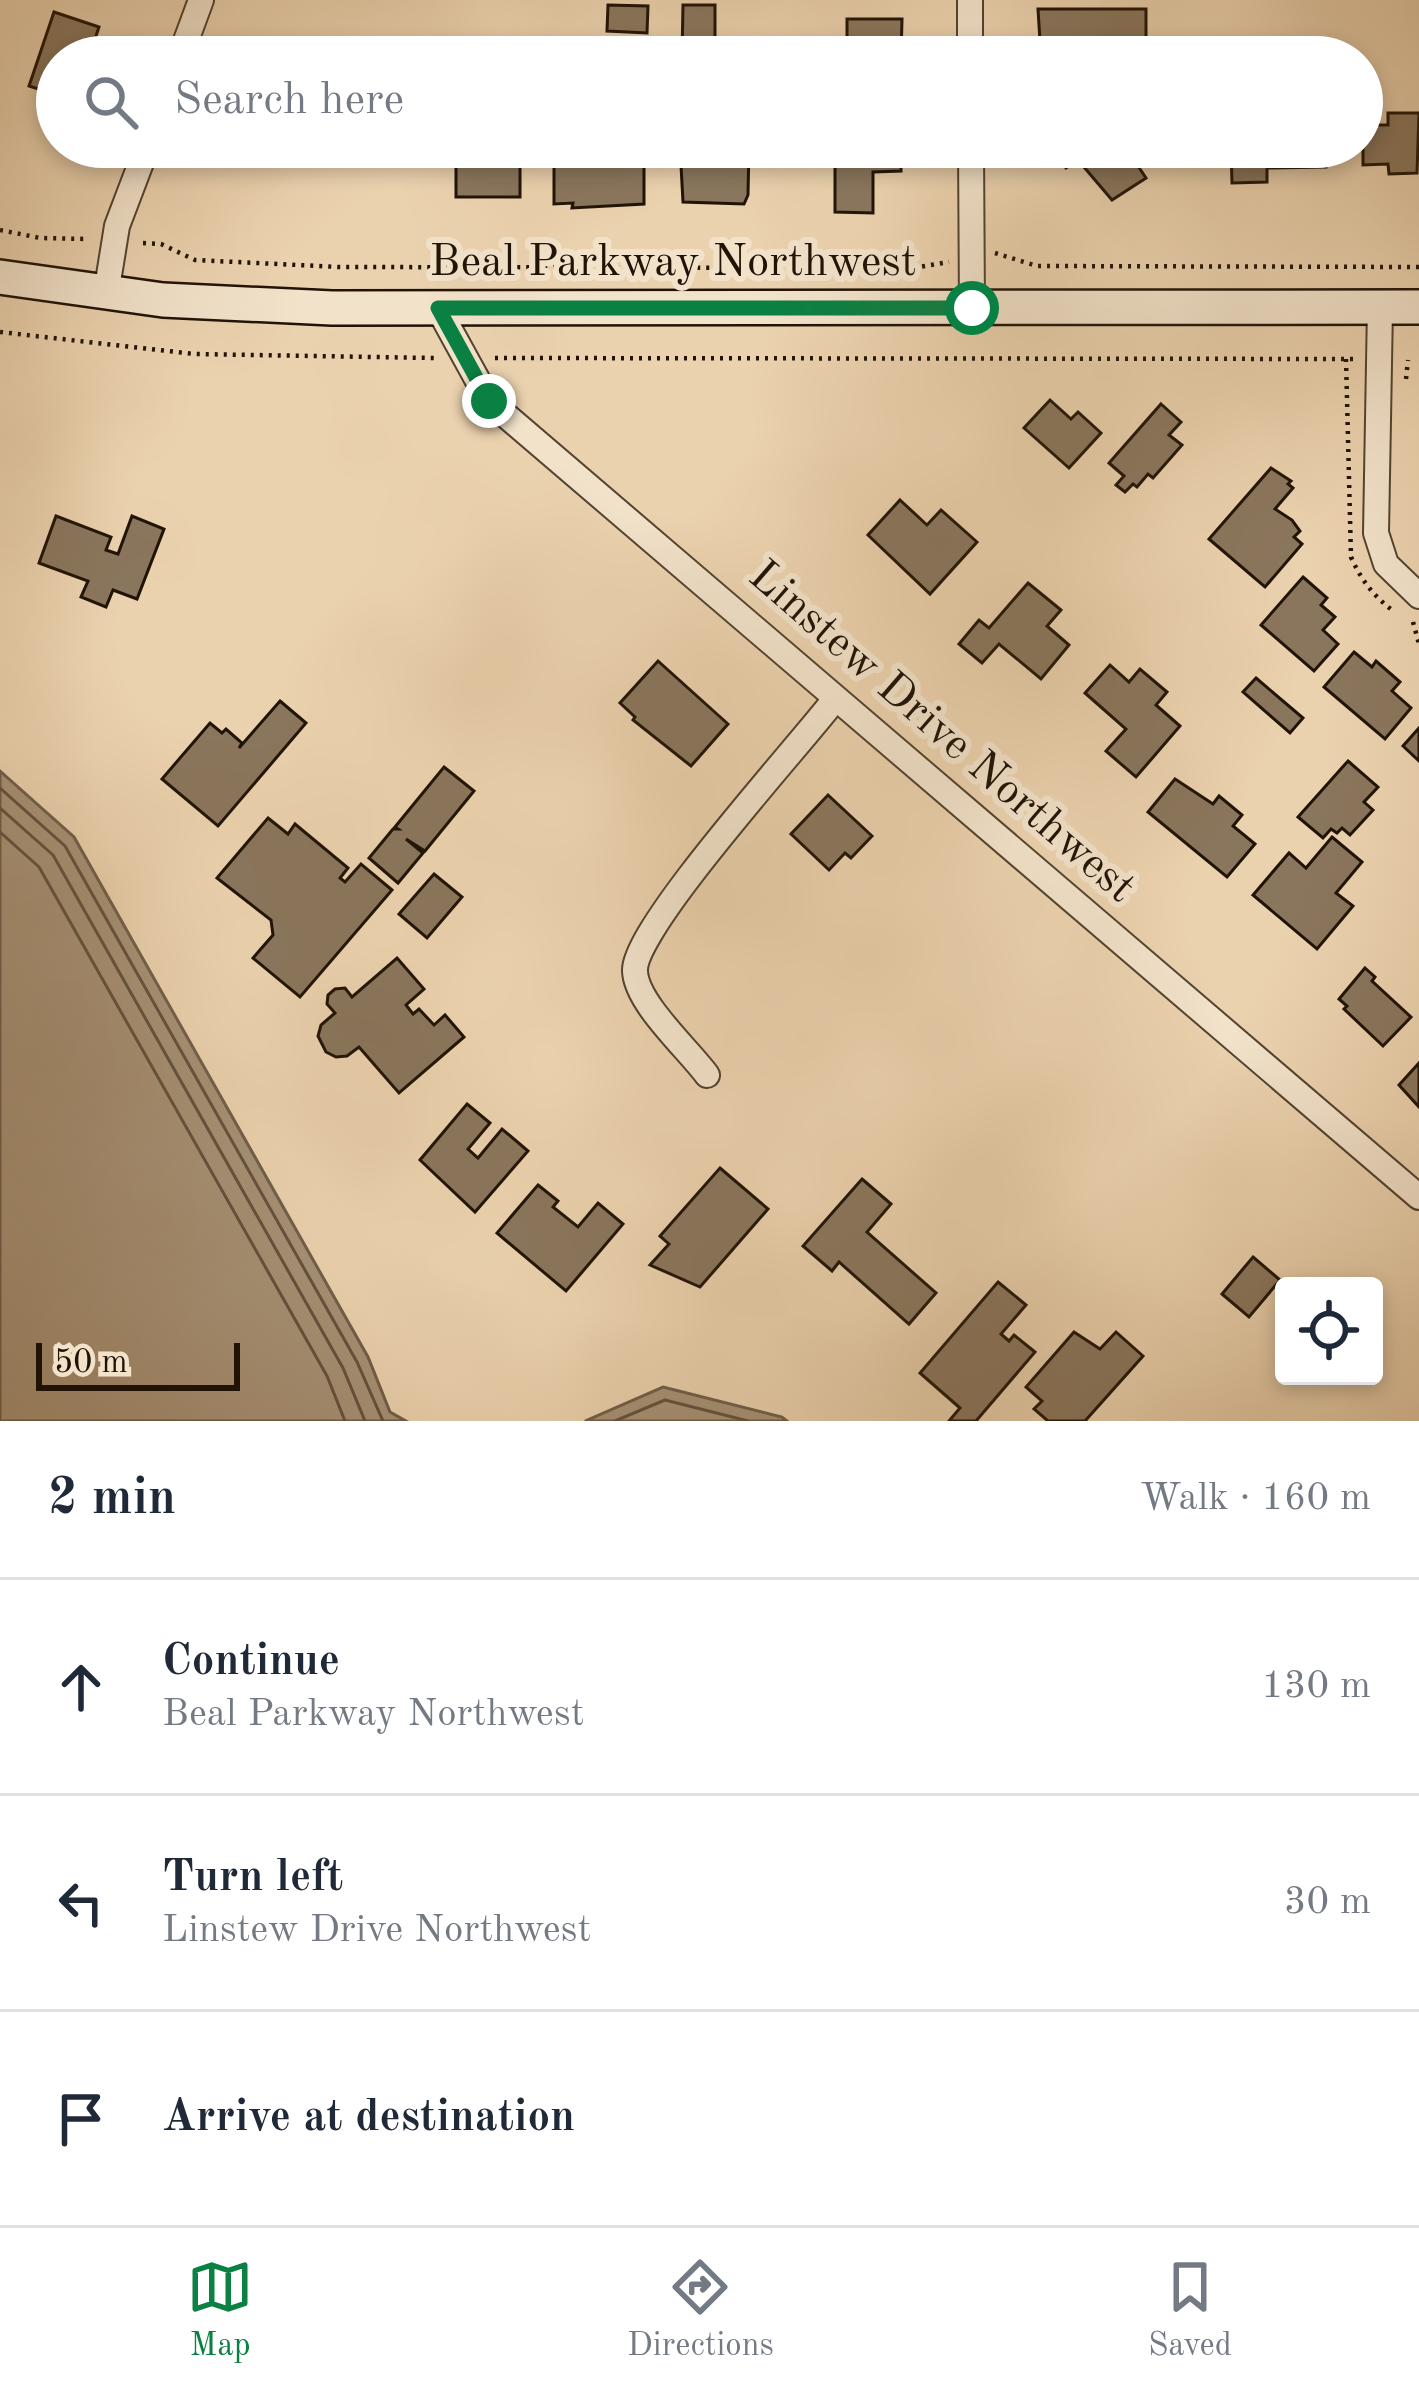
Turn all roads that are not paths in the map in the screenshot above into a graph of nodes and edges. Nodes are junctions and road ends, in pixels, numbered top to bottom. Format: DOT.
graph roads {
  1 [pos="202,0"];
  2 [pos="970,0"];
  3 [pos="188,36"];
  4 [pos="970,36"];
  5 [pos="140,168"];
  6 [pos="971,168"];
  7 [pos="0,277"];
  8 [pos="106,294"];
  9 [pos="438,308"];
  10 [pos="972,308"];
  11 [pos="1380,308"];
  12 [pos="1419,308"];
  13 [pos="1419,596"];
  14 [pos="836,699"];
  15 [pos="707,1075"];
  16 [pos="1419,1197"];
  1 -- 3 [label="street"];
  2 -- 4 [label="street"];
  5 -- 8 [label="street"];
  6 -- 10 [label="street"];
  7 -- 8 [label="main road, Beal Parkway Northwest"];
  8 -- 9 [label="main road, Beal Parkway Northwest"];
  9 -- 10 [label="main road, Beal Parkway Northwest"];
  9 -- 14 [label="street, Linstew Drive Northwest"];
  10 -- 11 [label="main road, Beal Parkway Northwest"];
  11 -- 12 [label="main road, Beal Parkway Northwest"];
  11 -- 13 [label="street"];
  14 -- 15 [label="street"];
  14 -- 16 [label="street, Linstew Drive Northwest"];
}
